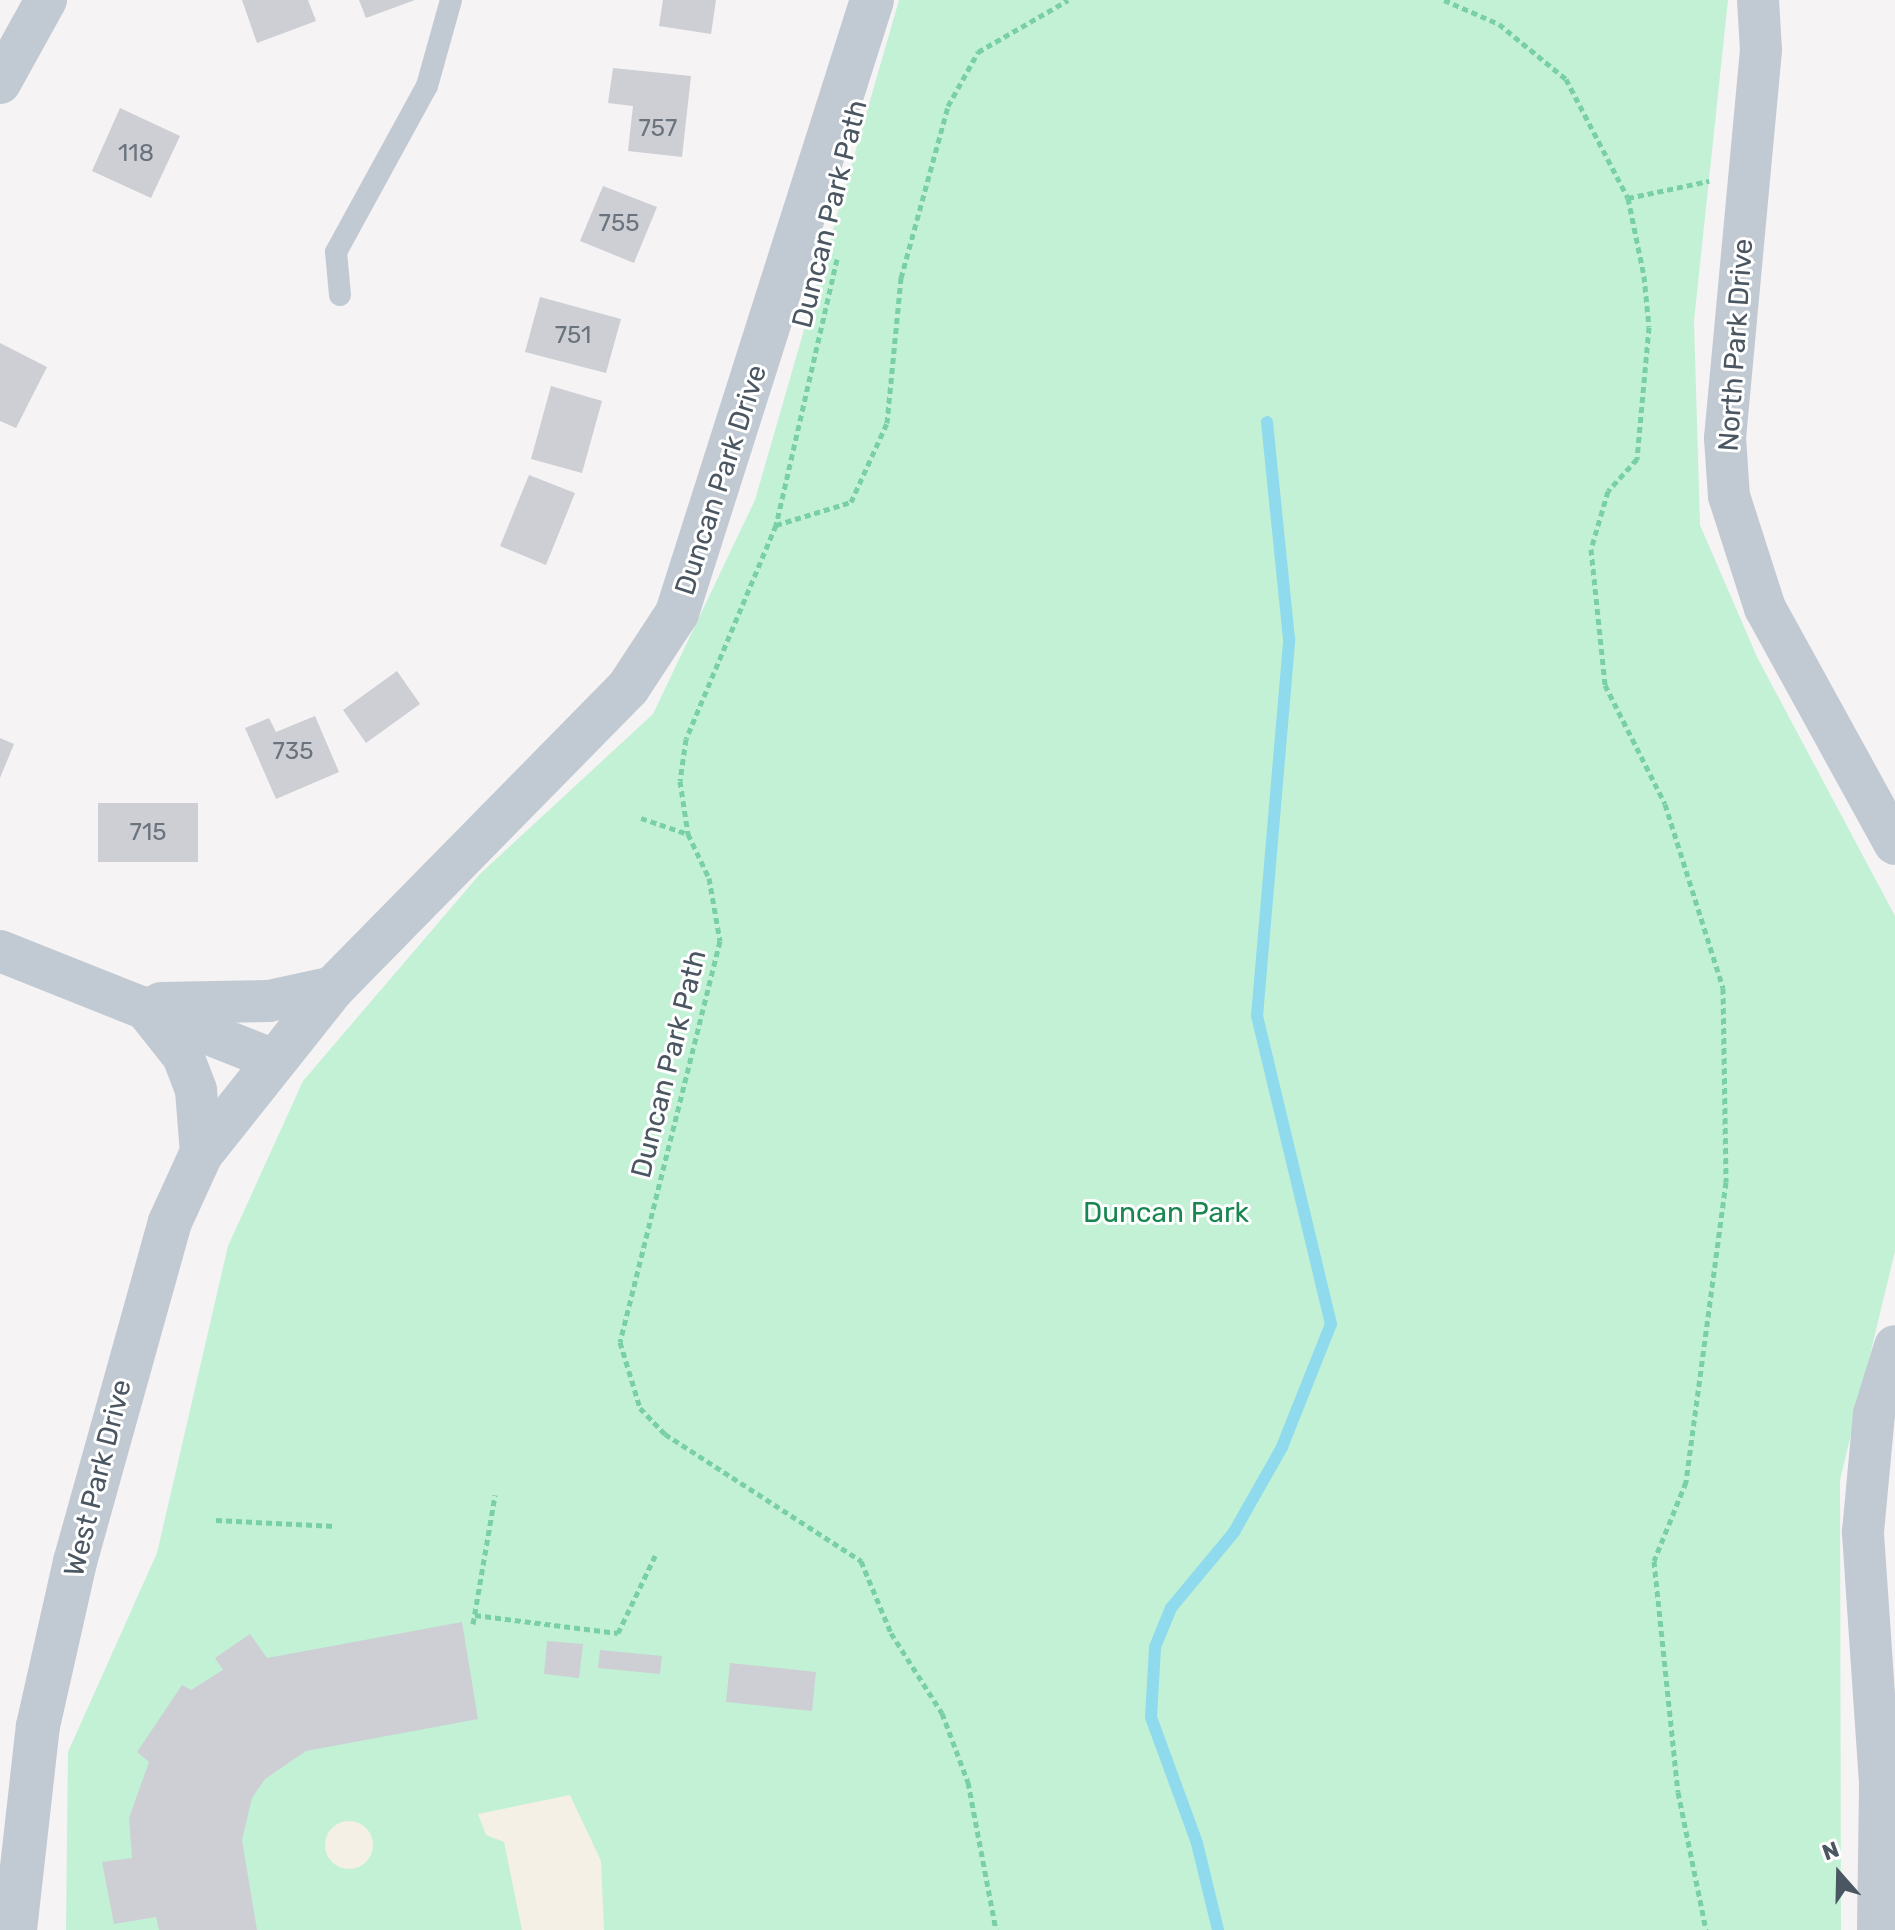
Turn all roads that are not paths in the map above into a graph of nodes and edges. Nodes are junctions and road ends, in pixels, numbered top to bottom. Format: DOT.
graph roads {
  1 [pos="46,0"];
  2 [pos="451,0"];
  3 [pos="872,0"];
  4 [pos="1758,0"];
  5 [pos="0,83"];
  6 [pos="340,295"];
  7 [pos="1895,844"];
  8 [pos="0,951"];
  9 [pos="334,987"];
  10 [pos="140,1003"];
  11 [pos="274,1060"];
  12 [pos="201,1154"];
  13 [pos="1895,1346"];
  14 [pos="1882,1594"];
  15 [pos="15,1930"];
  16 [pos="1878,1930"];
  1 -- 5 [label="street"];
  2 -- 6 [label="lane"];
  3 -- 9 [label="street, Duncan Park Drive"];
  4 -- 7 [label="street, North Park Drive"];
  8 -- 10 [label="street"];
  9 -- 10 [label="street"];
  9 -- 11 [label="street, Duncan Park Drive"];
  10 -- 11 [label="street"];
  10 -- 12 [label="street"];
  11 -- 12 [label="street, West Park Drive"];
  12 -- 15 [label="street, West Park Drive"];
  13 -- 14 [label="street"];
  14 -- 16 [label="street"];
}
